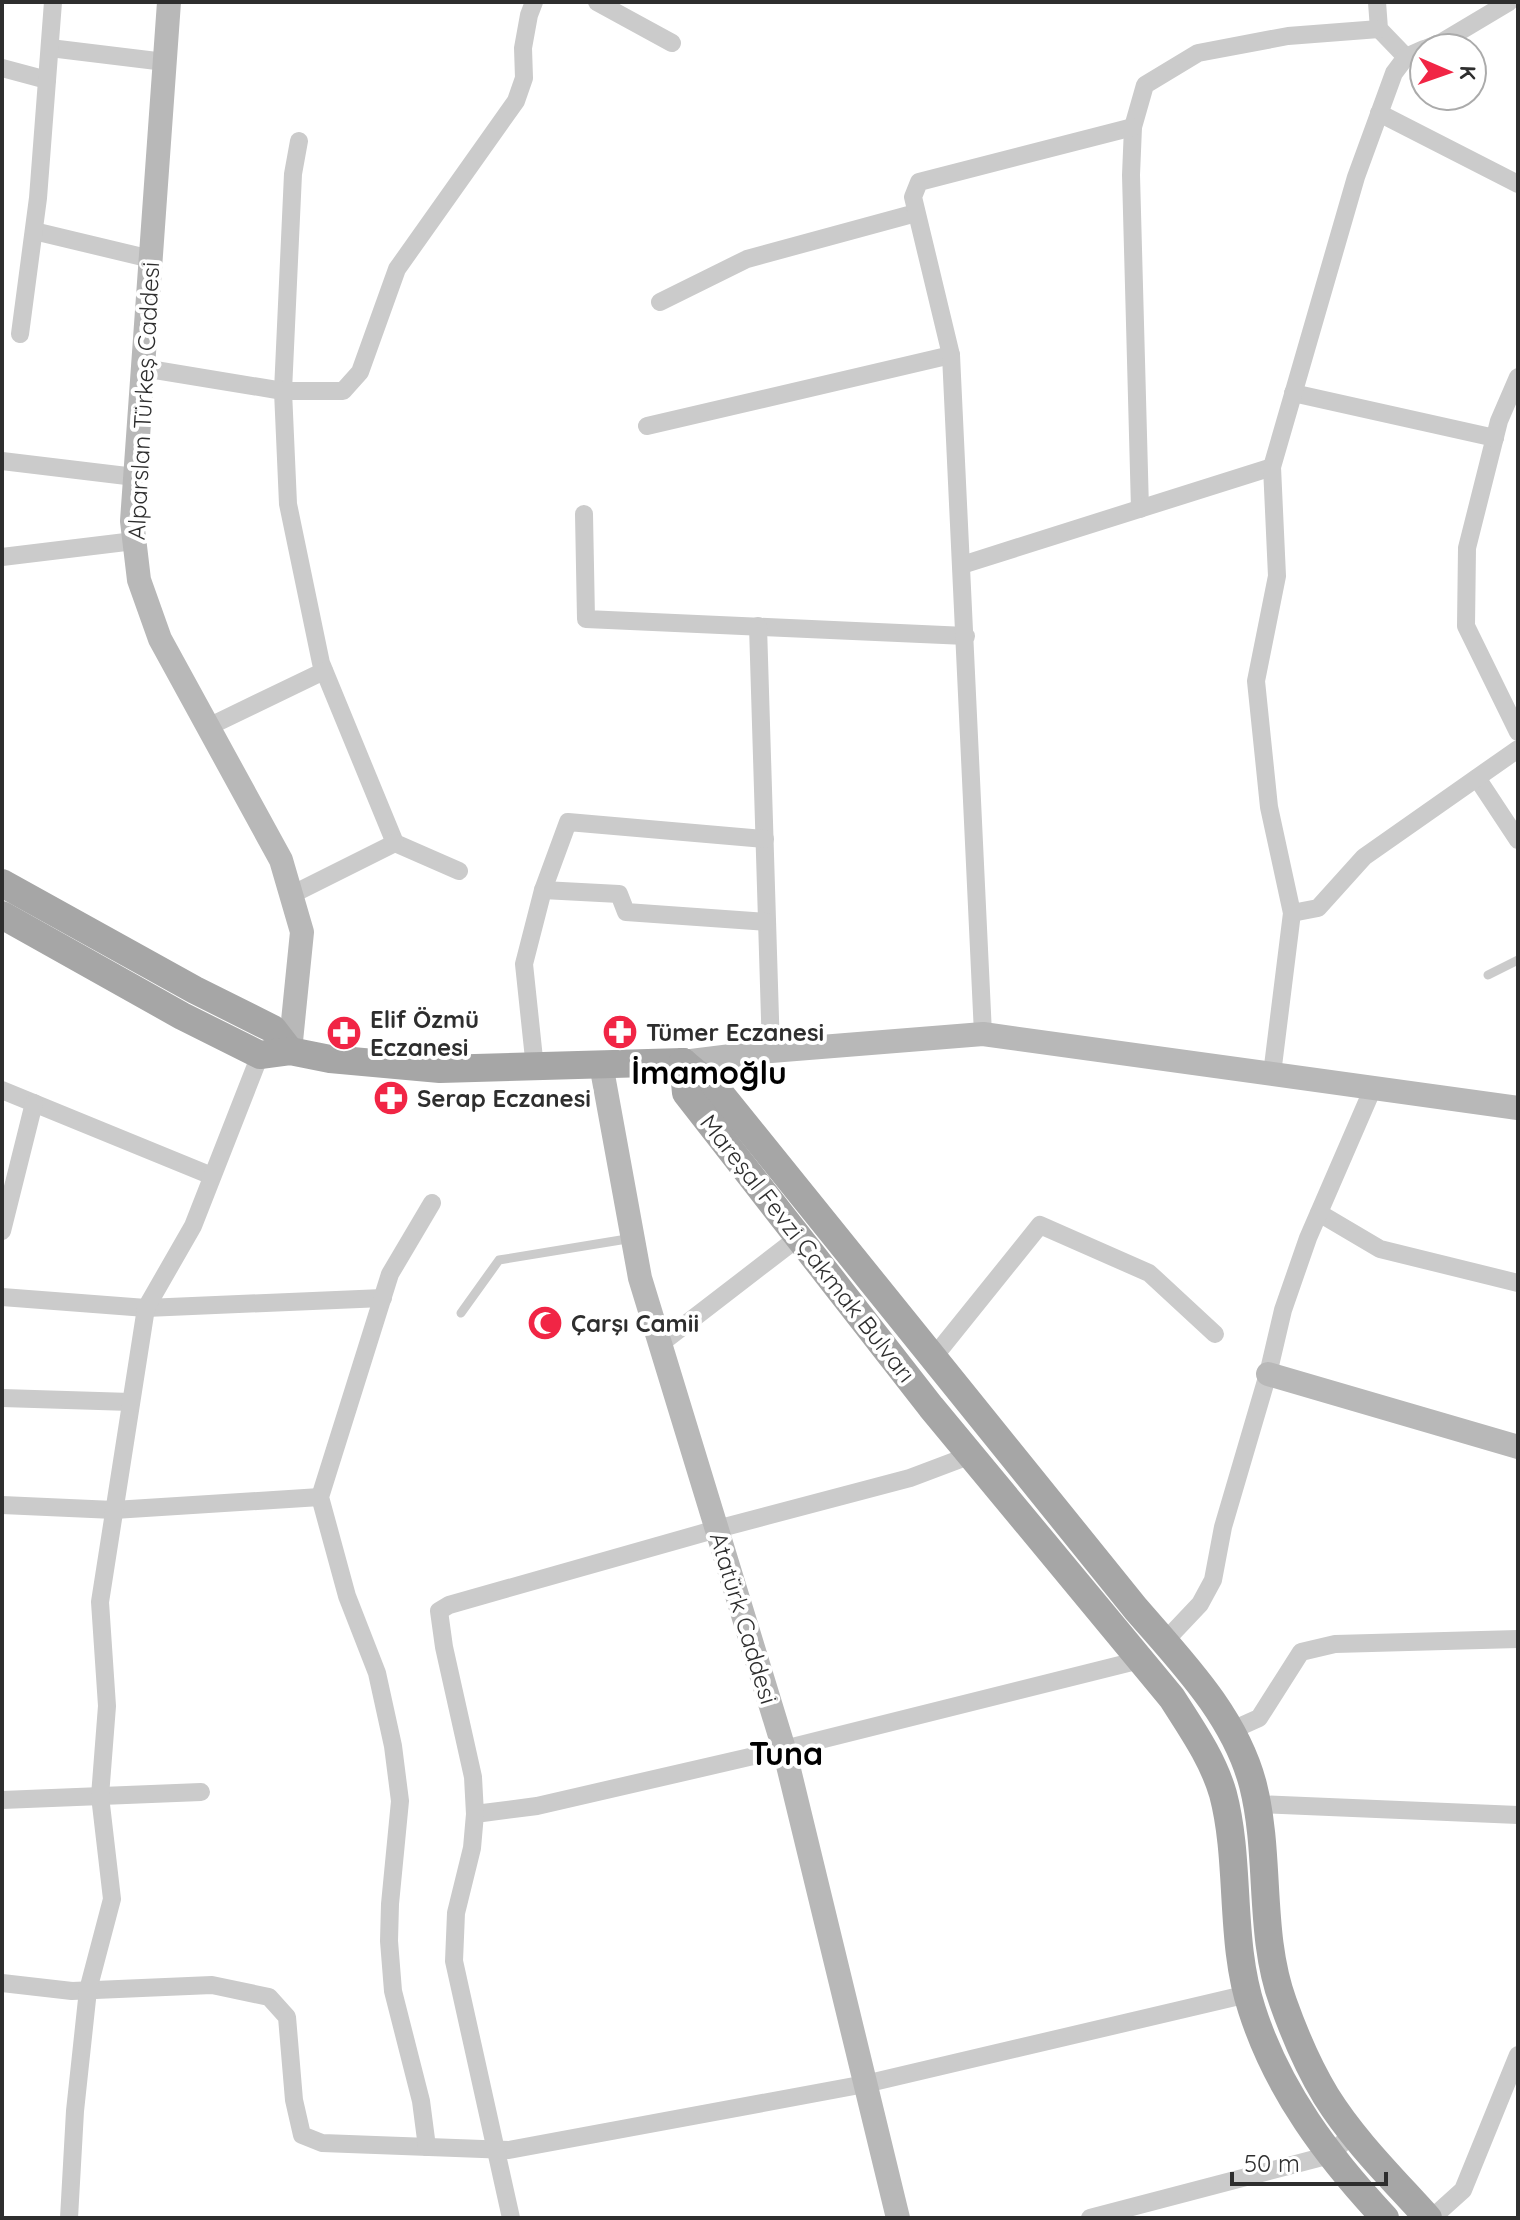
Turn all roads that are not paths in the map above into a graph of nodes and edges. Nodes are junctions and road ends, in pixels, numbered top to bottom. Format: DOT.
graph roads {
  1 [pos="53,2"];
  2 [pos="169,2"];
  3 [pos="534,2"];
  4 [pos="597,2"];
  5 [pos="1377,2"];
  6 [pos="1509,2"];
  7 [pos="1379,29"];
  8 [pos="1459,32"];
  9 [pos="672,43"];
  10 [pos="50,48"];
  11 [pos="1406,57"];
  12 [pos="165,62"];
  13 [pos="2,68"];
  14 [pos="47,80"];
  15 [pos="1379,113"];
  16 [pos="1133,127"];
  17 [pos="299,141"];
  18 [pos="1518,184"];
  19 [pos="916,213"];
  20 [pos="34,231"];
  21 [pos="151,259"];
  22 [pos="660,302"];
  23 [pos="20,334"];
  24 [pos="951,355"];
  25 [pos="143,368"];
  26 [pos="1518,377"];
  27 [pos="283,391"];
  28 [pos="1293,393"];
  29 [pos="647,426"];
  30 [pos="1495,438"];
  31 [pos="2,461"];
  32 [pos="1272,467"];
  33 [pos="135,477"];
  34 [pos="1140,509"];
  35 [pos="584,514"];
  36 [pos="134,541"];
  37 [pos="2,557"];
  38 [pos="962,565"];
  39 [pos="758,626"];
  40 [pos="966,636"];
  41 [pos="324,671"];
  42 [pos="208,727"];
  43 [pos="1518,732"];
  44 [pos="1518,749"];
  45 [pos="1477,778"];
  46 [pos="765,839"];
  47 [pos="1518,840"];
  48 [pos="395,843"];
  49 [pos="459,871"];
  50 [pos="2,883"];
  51 [pos="543,890"];
  52 [pos="291,895"];
  53 [pos="1292,913"];
  54 [pos="2,915"];
  55 [pos="767,922"];
  56 [pos="1518,960"];
  57 [pos="1488,975"];
  58 [pos="983,1034"];
  59 [pos="290,1051"];
  60 [pos="771,1051"];
  61 [pos="260,1055"];
  62 [pos="683,1062"];
  63 [pos="601,1064"];
  64 [pos="524,1068"];
  65 [pos="1272,1074"];
  66 [pos="1373,1088"];
  67 [pos="2,1090"];
  68 [pos="34,1103"];
  69 [pos="1518,1108"];
  70 [pos="212,1176"];
  71 [pos="432,1203"];
  72 [pos="1319,1213"];
  73 [pos="2,1231"];
  74 [pos="799,1237"];
  75 [pos="633,1238"];
  76 [pos="1518,1283"];
  77 [pos="2,1297"];
  78 [pos="383,1298"];
  79 [pos="146,1308"];
  80 [pos="461,1313"];
  81 [pos="1215,1334"];
  82 [pos="660,1344"];
  83 [pos="933,1358"];
  84 [pos="1268,1374"];
  85 [pos="2,1398"];
  86 [pos="131,1402"];
  87 [pos="1518,1447"];
  88 [pos="971,1455"];
  89 [pos="320,1497"];
  90 [pos="2,1505"];
  91 [pos="114,1510"];
  92 [pos="717,1529"];
  93 [pos="1518,1639"];
  94 [pos="1165,1641"];
  95 [pos="1140,1660"];
  96 [pos="1230,1731"];
  97 [pos="784,1749"];
  98 [pos="201,1792"];
  99 [pos="100,1796"];
  100 [pos="2,1800"];
  101 [pos="1256,1804"];
  102 [pos="475,1814"];
  103 [pos="1518,1815"];
  104 [pos="2,1983"];
  105 [pos="88,1990"];
  106 [pos="1248,1994"];
  107 [pos="1518,2055"];
  108 [pos="865,2084"];
  109 [pos="1353,2133"];
  110 [pos="427,2147"];
  111 [pos="497,2149"];
  112 [pos="1330,2155"];
  113 [pos="69,2218"];
  114 [pos="511,2218"];
  115 [pos="898,2218"];
  116 [pos="1090,2218"];
  117 [pos="1385,2218"];
  118 [pos="1430,2218"];
  1 -- 10 [label="street"];
  2 -- 12 [label="street, Alparslan Türkeş Caddesi"];
  3 -- 27 [label="street"];
  4 -- 9 [label="street"];
  5 -- 7 [label="street"];
  6 -- 8 [label="street"];
  7 -- 11 [label="street"];
  7 -- 16 [label="street"];
  10 -- 12 [label="street"];
  10 -- 14 [label="street"];
  11 -- 15 [label="street"];
  12 -- 21 [label="street, Alparslan Türkeş Caddesi"];
  13 -- 14 [label="street"];
  14 -- 20 [label="street"];
  15 -- 18 [label="street"];
  15 -- 28 [label="street"];
  16 -- 19 [label="street"];
  16 -- 34 [label="street"];
  17 -- 27 [label="street"];
  19 -- 22 [label="street"];
  19 -- 24 [label="street"];
  20 -- 21 [label="street"];
  20 -- 23 [label="street"];
  21 -- 25 [label="street, Alparslan Türkeş Caddesi"];
  24 -- 29 [label="street"];
  24 -- 38 [label="street"];
  25 -- 27 [label="street"];
  25 -- 33 [label="street, Alparslan Türkeş Caddesi"];
  26 -- 30 [label="street"];
  27 -- 41 [label="street"];
  28 -- 30 [label="street"];
  28 -- 32 [label="street"];
  30 -- 43 [label="street"];
  31 -- 33 [label="street"];
  32 -- 34 [label="street"];
  32 -- 53 [label="street"];
  33 -- 36 [label="street, Alparslan Türkeş Caddesi"];
  34 -- 38 [label="street"];
  35 -- 39 [label="street"];
  36 -- 37 [label="street"];
  36 -- 42 [label="street, Alparslan Türkeş Caddesi"];
  38 -- 40 [label="street"];
  39 -- 40 [label="street"];
  39 -- 46 [label="street"];
  40 -- 58 [label="street"];
  41 -- 42 [label="street"];
  41 -- 48 [label="street"];
  42 -- 52 [label="street, Alparslan Türkeş Caddesi"];
  44 -- 45 [label="street"];
  45 -- 47 [label="street"];
  45 -- 53 [label="street"];
  46 -- 51 [label="street"];
  46 -- 55 [label="street"];
  48 -- 49 [label="street"];
  48 -- 52 [label="street"];
  50 -- 59 [label="main road"];
  51 -- 55 [label="street"];
  51 -- 64 [label="street"];
  52 -- 59 [label="street, Alparslan Türkeş Caddesi"];
  53 -- 65 [label="street"];
  54 -- 61 [label="main road"];
  55 -- 60 [label="street"];
  56 -- 57 [label="lane"];
  58 -- 60 [label="street"];
  58 -- 65 [label="street"];
  59 -- 61 [label="main road"];
  59 -- 64 [label="main road"];
  60 -- 62 [label="street"];
  61 -- 70 [label="street"];
  62 -- 63 [label="main road"];
  62 -- 74 [label="main road, Mareşal Fevzi Çakmak Bulvarı"];
  62 -- 83 [label="main road, Mareşal Fevzi Çakmak Bulvarı"];
  63 -- 64 [label="main road"];
  63 -- 75 [label="street, Atatürk Caddesi"];
  65 -- 66 [label="street"];
  66 -- 69 [label="street"];
  66 -- 72 [label="street"];
  67 -- 68 [label="street"];
  68 -- 70 [label="street"];
  68 -- 73 [label="street"];
  70 -- 79 [label="street"];
  71 -- 78 [label="street"];
  72 -- 76 [label="street"];
  72 -- 84 [label="street"];
  74 -- 82 [label="street"];
  74 -- 88 [label="main road, Mareşal Fevzi Çakmak Bulvarı"];
  75 -- 80 [label="lane"];
  75 -- 82 [label="street, Atatürk Caddesi"];
  77 -- 79 [label="street"];
  78 -- 79 [label="street"];
  78 -- 89 [label="street"];
  79 -- 86 [label="street"];
  81 -- 83 [label="street"];
  82 -- 92 [label="street, Atatürk Caddesi"];
  83 -- 94 [label="main road, Mareşal Fevzi Çakmak Bulvarı"];
  84 -- 87 [label="street"];
  84 -- 94 [label="street"];
  85 -- 86 [label="street"];
  86 -- 91 [label="street"];
  88 -- 92 [label="street"];
  88 -- 95 [label="main road, Mareşal Fevzi Çakmak Bulvarı"];
  89 -- 91 [label="street"];
  89 -- 110 [label="street"];
  90 -- 91 [label="street"];
  91 -- 99 [label="street"];
  92 -- 97 [label="street, Atatürk Caddesi"];
  92 -- 102 [label="street"];
  93 -- 96 [label="street"];
  94 -- 96 [label="main road, Mareşal Fevzi Çakmak Bulvarı"];
  95 -- 97 [label="street"];
  95 -- 106 [label="main road, Mareşal Fevzi Çakmak Bulvarı"];
  96 -- 101 [label="main road, Mareşal Fevzi Çakmak Bulvarı"];
  97 -- 102 [label="street"];
  97 -- 108 [label="street, Atatürk Caddesi"];
  98 -- 99 [label="street"];
  99 -- 100 [label="street"];
  99 -- 105 [label="street"];
  101 -- 103 [label="street"];
  101 -- 109 [label="main road, Mareşal Fevzi Çakmak Bulvarı"];
  102 -- 111 [label="street"];
  104 -- 105 [label="street"];
  105 -- 110 [label="street"];
  105 -- 113 [label="street"];
  106 -- 108 [label="street"];
  106 -- 112 [label="main road, Mareşal Fevzi Çakmak Bulvarı"];
  107 -- 118 [label="street"];
  108 -- 111 [label="street"];
  108 -- 115 [label="street, Atatürk Caddesi"];
  109 -- 112 [label="street"];
  109 -- 118 [label="main road, Mareşal Fevzi Çakmak Bulvarı"];
  110 -- 111 [label="street"];
  111 -- 114 [label="street"];
  112 -- 116 [label="street"];
  112 -- 117 [label="main road, Mareşal Fevzi Çakmak Bulvarı"];
}
